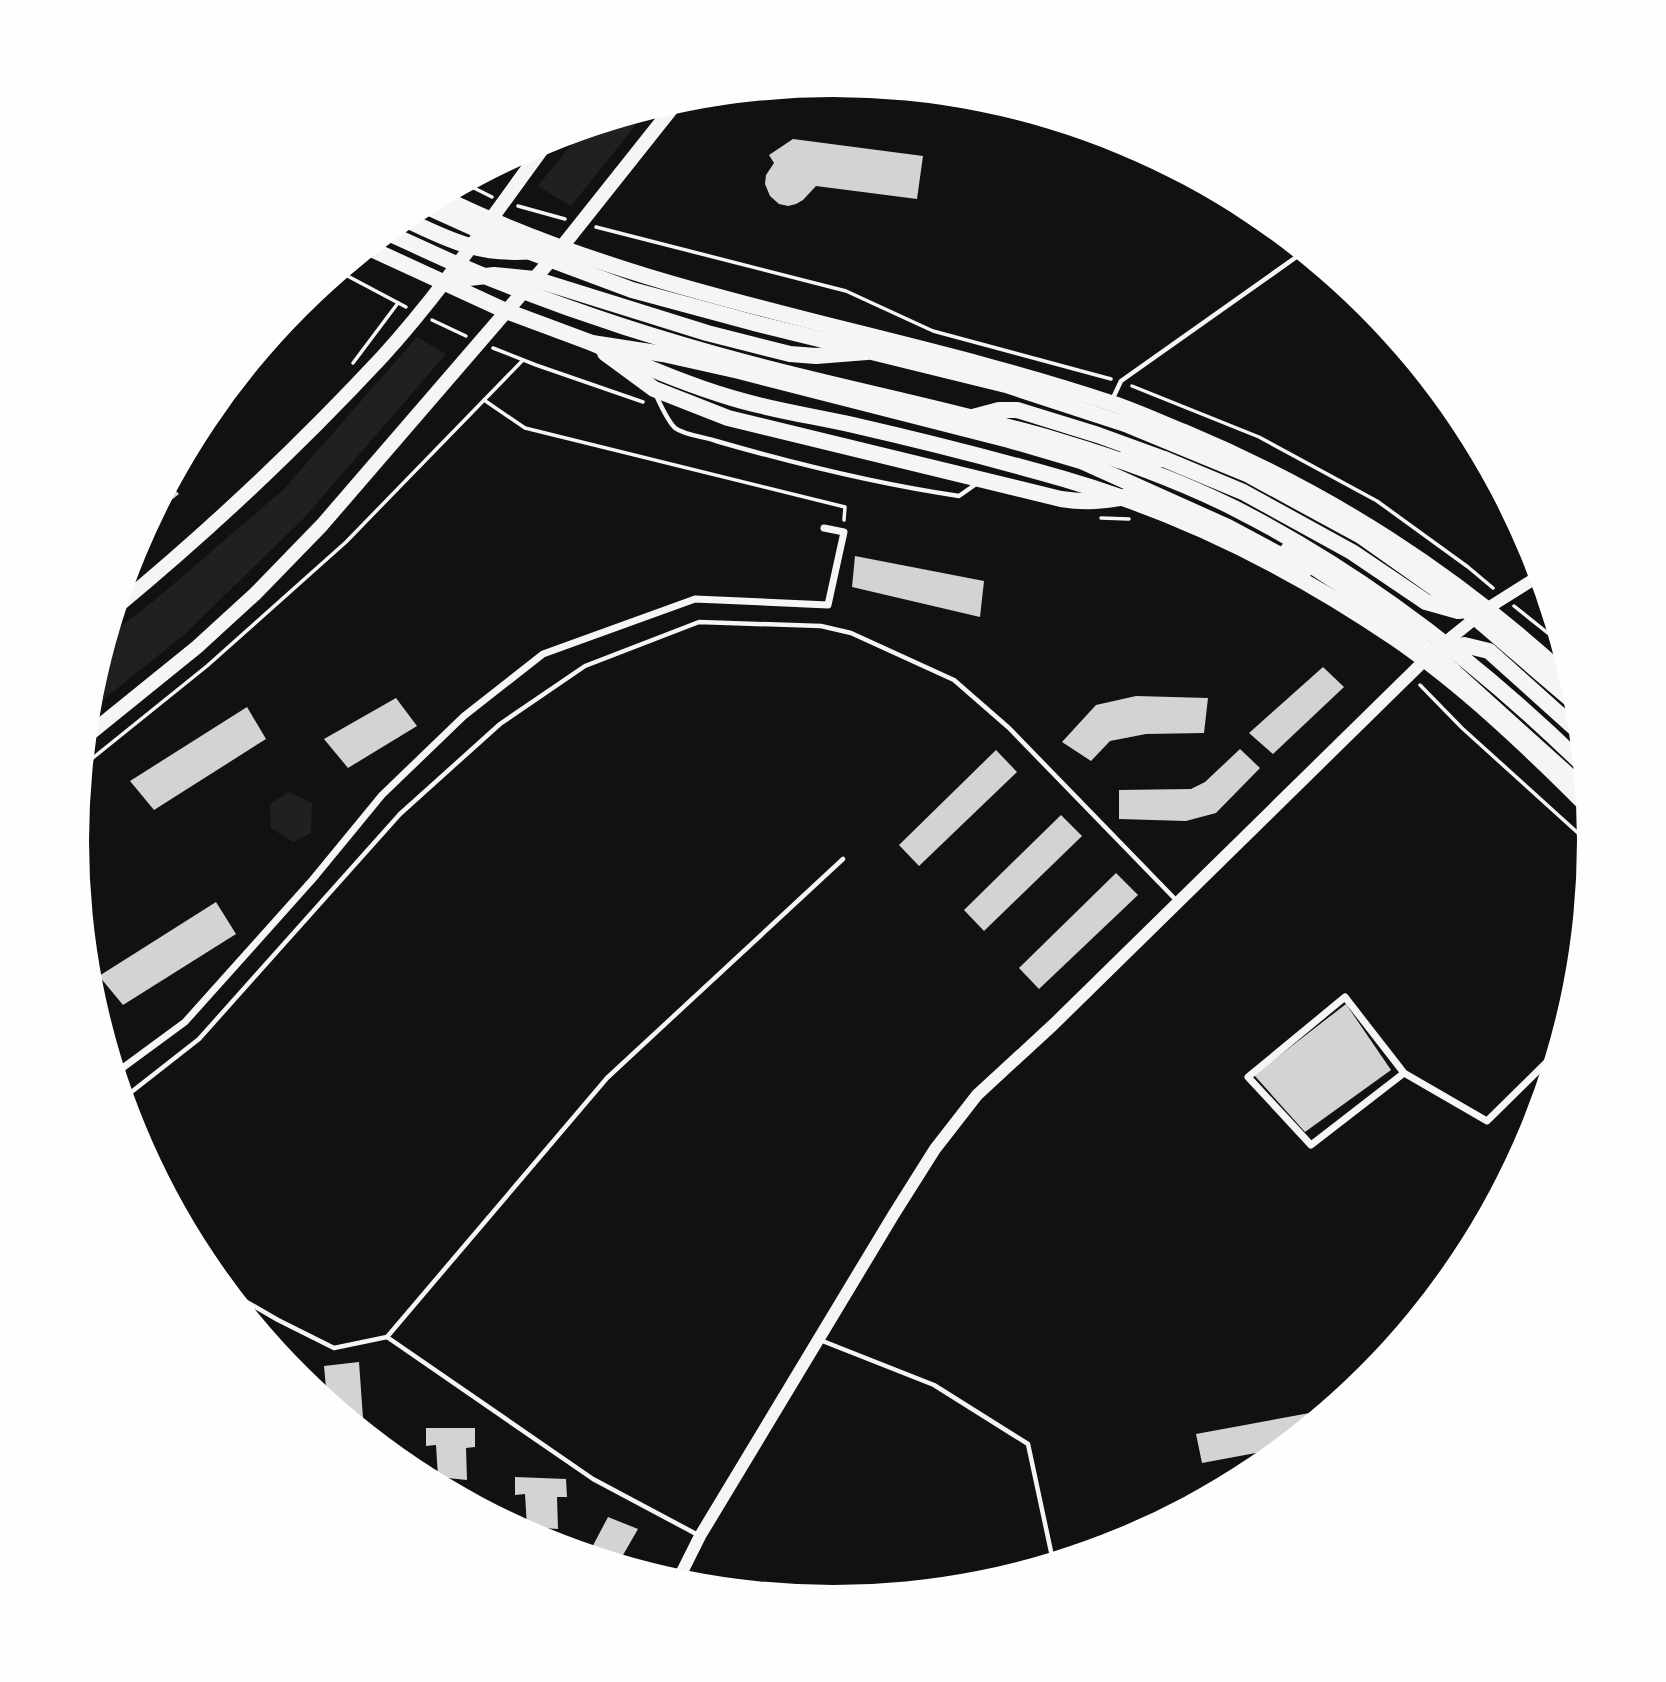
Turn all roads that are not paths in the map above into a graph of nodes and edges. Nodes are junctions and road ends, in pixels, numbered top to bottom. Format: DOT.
graph roads {
  1 [pos="665,117"];
  2 [pos="534,161"];
  3 [pos="452,203"];
  4 [pos="438,212"];
  5 [pos="489,221"];
  6 [pos="417,225"];
  7 [pos="399,238"];
  8 [pos="470,248"];
  9 [pos="561,248"];
  10 [pos="379,252"];
  11 [pos="1295,259"];
  12 [pos="534,279"];
  13 [pos="444,281"];
  14 [pos="506,311"];
  15 [pos="592,343"];
  16 [pos="918,349"];
  17 [pos="654,389"];
  18 [pos="1111,402"];
  19 [pos="945,424"];
  20 [pos="1164,459"];
  21 [pos="1081,461"];
  22 [pos="981,478"];
  23 [pos="1175,483"];
  24 [pos="1149,491"];
  25 [pos="824,528"];
  26 [pos="1530,582"];
  27 [pos="132,593"];
  28 [pos="1488,608"];
  29 [pos="1432,653"];
  30 [pos="1555,667"];
  31 [pos="1562,695"];
  32 [pos="1566,718"];
  33 [pos="99,726"];
  34 [pos="1571,753"];
  35 [pos="1574,780"];
  36 [pos="1565,784"];
  37 [pos="1575,794"];
  38 [pos="843,859"];
  39 [pos="1177,901"];
  40 [pos="125,1066"];
  41 [pos="1540,1068"];
  42 [pos="1404,1073"];
  43 [pos="133,1091"];
  44 [pos="253,1305"];
  45 [pos="387,1336"];
  46 [pos="819,1339"];
  47 [pos="700,1536"];
  48 [pos="1051,1551"];
  49 [pos="684,1569"];
  1 -- 9 [label="main road"];
  2 -- 5 [label="main road"];
  3 -- 5 [label="main road"];
  4 -- 31 [label="main road"];
  5 -- 8 [label="main road"];
  5 -- 9 [label="main road"];
  6 -- 8 [label="main road"];
  7 -- 23 [label="main road"];
  8 -- 9 [label="main road"];
  8 -- 13 [label="main road"];
  9 -- 12 [label="main road"];
  9 -- 16 [label="main road"];
  10 -- 13 [label="main road"];
  11 -- 18 [label="lane"];
  12 -- 13 [label="main road"];
  12 -- 14 [label="main road"];
  12 -- 16 [label="main road"];
  13 -- 14 [label="main road"];
  13 -- 27 [label="main road"];
  14 -- 15 [label="main road"];
  14 -- 33 [label="main road"];
  15 -- 17 [label="main road"];
  15 -- 19 [label="main road"];
  15 -- 36 [label="main road"];
  16 -- 18 [label="main road"];
  17 -- 22 [label="main road"];
  17 -- 22 [label="lane"];
  18 -- 28 [label="main road"];
  19 -- 20 [label="main road"];
  19 -- 21 [label="main road"];
  20 -- 21 [label="main road"];
  20 -- 28 [label="main road"];
  21 -- 24 [label="main road"];
  22 -- 24 [label="main road"];
  23 -- 34 [label="main road"];
  23 -- 36 [label="main road"];
  24 -- 29 [label="main road"];
  25 -- 40 [label="street"];
  26 -- 28 [label="street"];
  28 -- 29 [label="street"];
  28 -- 30 [label="main road"];
  29 -- 32 [label="main road"];
  29 -- 35 [label="main road"];
  29 -- 39 [label="street"];
  36 -- 37 [label="main road"];
  38 -- 45 [label="lane"];
  39 -- 43 [label="lane"];
  39 -- 46 [label="street"];
  41 -- 42 [label="street"];
  42 -- 42 [label="street"];
  44 -- 45 [label="lane"];
  45 -- 47 [label="lane"];
  46 -- 47 [label="street"];
  46 -- 48 [label="lane"];
  47 -- 49 [label="street"];
}
